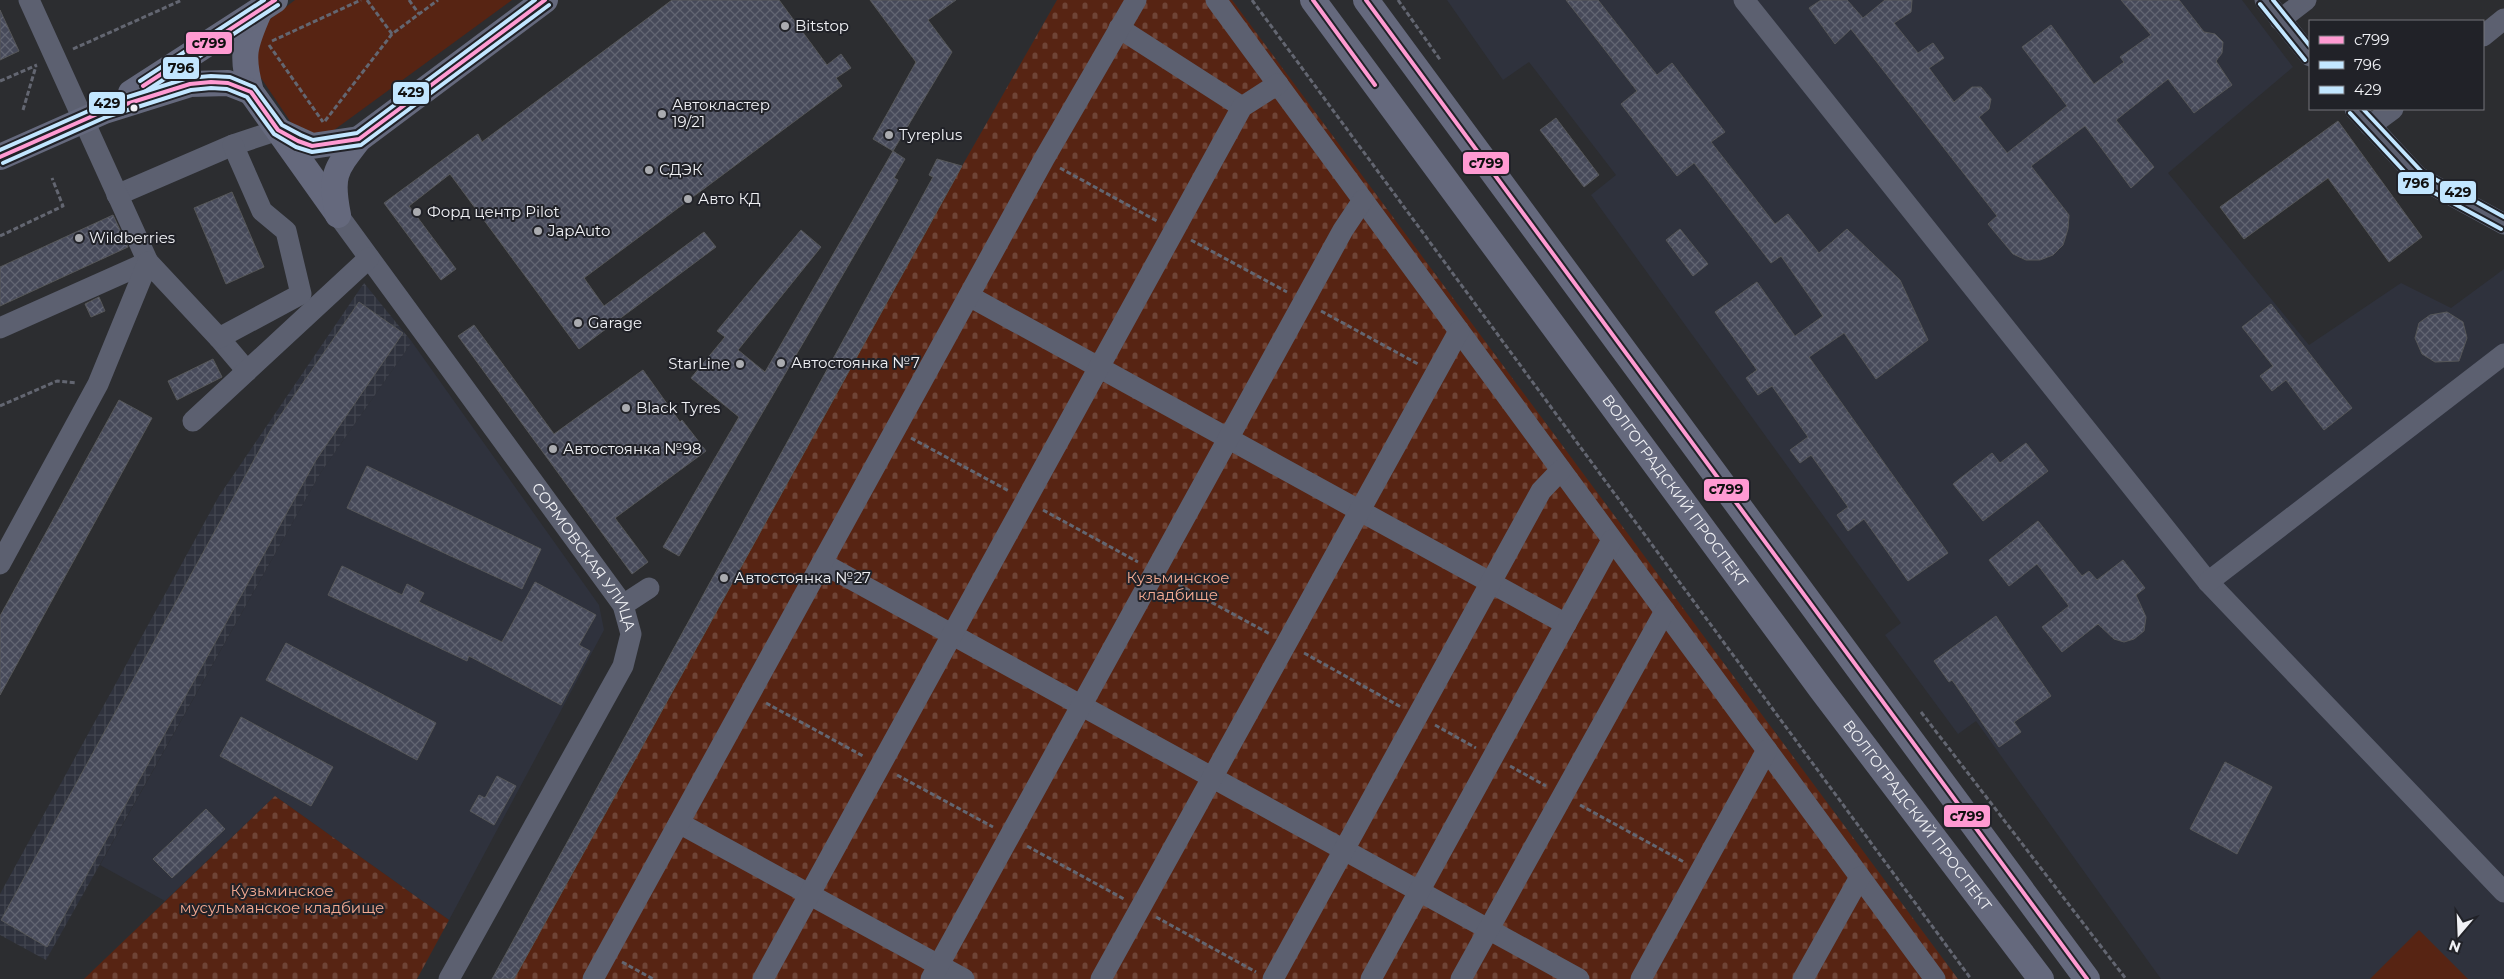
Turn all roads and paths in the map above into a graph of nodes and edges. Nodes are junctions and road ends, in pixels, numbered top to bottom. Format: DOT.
graph roads {
  1 [pos="29,0"];
  2 [pos="182,0"];
  3 [pos="361,0"];
  4 [pos="367,0"];
  5 [pos="409,0"];
  6 [pos="438,0"];
  7 [pos="545,0"];
  8 [pos="1136,0"];
  9 [pos="1216,0"];
  10 [pos="1252,0"];
  11 [pos="1313,0"];
  12 [pos="1366,0"];
  13 [pos="1744,0"];
  14 [pos="2265,0"];
  15 [pos="2306,0"];
  16 [pos="267,6"];
  17 [pos="419,14"];
  18 [pos="2504,19"];
  19 [pos="2280,20"];
  20 [pos="1119,28"];
  21 [pos="392,34"];
  22 [pos="2484,35"];
  23 [pos="2309,55"];
  24 [pos="45,61"];
  25 [pos="0,81"];
  26 [pos="1278,84"];
  27 [pos="251,92"];
  28 [pos="1242,107"];
  29 [pos="23,110"];
  30 [pos="2356,110"];
  31 [pos="2392,110"];
  32 [pos="93,115"];
  33 [pos="323,123"];
  34 [pos="2370,126"];
  35 [pos="327,128"];
  36 [pos="278,130"];
  37 [pos="359,139"];
  38 [pos="233,145"];
  39 [pos="0,157"];
  40 [pos="1044,159"];
  41 [pos="52,178"];
  42 [pos="117,195"];
  43 [pos="1363,200"];
  44 [pos="338,215"];
  45 [pos="2504,224"];
  46 [pos="1174,231"];
  47 [pos="0,236"];
  48 [pos="369,258"];
  49 [pos="148,262"];
  50 [pos="969,296"];
  51 [pos="1304,301"];
  52 [pos="0,328"];
  53 [pos="1459,330"];
  54 [pos="219,338"];
  55 [pos="2504,354"];
  56 [pos="1099,368"];
  57 [pos="247,371"];
  58 [pos="1434,373"];
  59 [pos="98,384"];
  60 [pos="0,406"];
  61 [pos="193,421"];
  62 [pos="1228,438"];
  63 [pos="1561,470"];
  64 [pos="1359,510"];
  65 [pos="1612,540"];
  66 [pos="0,564"];
  67 [pos="822,564"];
  68 [pos="1491,582"];
  69 [pos="2208,582"];
  70 [pos="649,588"];
  71 [pos="622,605"];
  72 [pos="1665,611"];
  73 [pos="1566,624"];
  74 [pos="952,635"];
  75 [pos="1081,706"];
  76 [pos="1767,750"];
  77 [pos="1212,778"];
  78 [pos="679,823"];
  79 [pos="1344,850"];
  80 [pos="1860,876"];
  81 [pos="1419,891"];
  82 [pos="2504,892"];
  83 [pos="810,894"];
  84 [pos="1488,930"];
  85 [pos="2019,950"];
  86 [pos="607,954"];
  87 [pos="935,972"];
  88 [pos="449,979"];
  89 [pos="593,979"];
  90 [pos="652,979"];
  91 [pos="763,979"];
  92 [pos="964,979"];
  93 [pos="1101,979"];
  94 [pos="1273,979"];
  95 [pos="1370,979"];
  96 [pos="1461,979"];
  97 [pos="1579,979"];
  98 [pos="1641,979"];
  99 [pos="1804,979"];
  100 [pos="1935,979"];
  101 [pos="1971,979"];
  102 [pos="2032,979"];
  103 [pos="2041,979"];
  104 [pos="2087,979"];
  1 -- 24 [label="street"];
  2 -- 24 [label="path"];
  3 -- 33 [label="path"];
  4 -- 21 [label="path"];
  5 -- 17 [label="path"];
  6 -- 17 [label="path"];
  7 -- 37 [label="main road"];
  8 -- 20 [label="street"];
  9 -- 26 [label="street"];
  10 -- 101 [label="path"];
  11 -- 85 [label="main road, ВОЛГОГРАДСКИЙ ПРОСПЕКТ"];
  12 -- 104 [label="main road"];
  13 -- 69 [label="street"];
  14 -- 19 [label="street"];
  15 -- 19 [label="street"];
  16 -- 27 [label="main road"];
  16 -- 32 [label="main road"];
  17 -- 21 [label="path"];
  18 -- 22 [label="street"];
  19 -- 23 [label="street"];
  20 -- 28 [label="street"];
  20 -- 40 [label="street"];
  21 -- 33 [label="path"];
  24 -- 25 [label="path"];
  24 -- 29 [label="path"];
  24 -- 32 [label="street"];
  26 -- 28 [label="street"];
  26 -- 43 [label="street"];
  27 -- 32 [label="main road"];
  27 -- 36 [label="main road"];
  28 -- 46 [label="street"];
  30 -- 34 [label="street"];
  31 -- 34 [label="street"];
  32 -- 39 [label="main road"];
  32 -- 42 [label="street"];
  33 -- 35 [label="path"];
  34 -- 45 [label="street"];
  36 -- 37 [label="main road"];
  36 -- 38 [label="street"];
  36 -- 44 [label="main road"];
  37 -- 44 [label="main road"];
  38 -- 42 [label="street"];
  38 -- 54 [label="street"];
  40 -- 46 [label="path"];
  40 -- 50 [label="street"];
  41 -- 47 [label="path"];
  42 -- 49 [label="street"];
  43 -- 51 [label="street"];
  43 -- 53 [label="street"];
  44 -- 48 [label="street, СОРМОВСКАЯ УЛИЦА"];
  46 -- 51 [label="path"];
  46 -- 56 [label="street"];
  48 -- 57 [label="street"];
  48 -- 71 [label="street, СОРМОВСКАЯ УЛИЦА"];
  49 -- 52 [label="street"];
  49 -- 54 [label="street"];
  49 -- 59 [label="street"];
  50 -- 56 [label="street"];
  50 -- 67 [label="street"];
  51 -- 58 [label="path"];
  51 -- 62 [label="street"];
  53 -- 58 [label="street"];
  53 -- 63 [label="street"];
  54 -- 57 [label="street"];
  55 -- 69 [label="street"];
  56 -- 62 [label="street"];
  56 -- 74 [label="street"];
  57 -- 61 [label="street"];
  58 -- 64 [label="street"];
  59 -- 60 [label="path"];
  59 -- 66 [label="street"];
  62 -- 64 [label="street"];
  62 -- 75 [label="street"];
  63 -- 65 [label="street"];
  63 -- 68 [label="street"];
  64 -- 68 [label="street"];
  64 -- 77 [label="street"];
  65 -- 72 [label="street"];
  65 -- 73 [label="street"];
  67 -- 74 [label="street"];
  67 -- 78 [label="street"];
  68 -- 73 [label="street"];
  68 -- 79 [label="street"];
  69 -- 82 [label="street"];
  70 -- 71 [label="street"];
  71 -- 88 [label="street, СОРМОВСКАЯ УЛИЦА"];
  72 -- 76 [label="street"];
  72 -- 84 [label="street"];
  73 -- 81 [label="street"];
  74 -- 75 [label="street"];
  74 -- 83 [label="street"];
  75 -- 77 [label="street"];
  75 -- 87 [label="street"];
  76 -- 80 [label="street"];
  76 -- 98 [label="street"];
  77 -- 79 [label="street"];
  77 -- 93 [label="street"];
  78 -- 83 [label="street"];
  78 -- 86 [label="street"];
  79 -- 81 [label="street"];
  79 -- 94 [label="street"];
  80 -- 99 [label="street"];
  80 -- 100 [label="street"];
  81 -- 84 [label="street"];
  81 -- 95 [label="street"];
  83 -- 87 [label="street"];
  83 -- 91 [label="street"];
  84 -- 96 [label="street"];
  84 -- 97 [label="street"];
  85 -- 102 [label="main road"];
  85 -- 103 [label="main road, ВОЛГОГРАДСКИЙ ПРОСПЕКТ"];
  86 -- 89 [label="street"];
  86 -- 90 [label="path"];
  87 -- 92 [label="street"];
}
